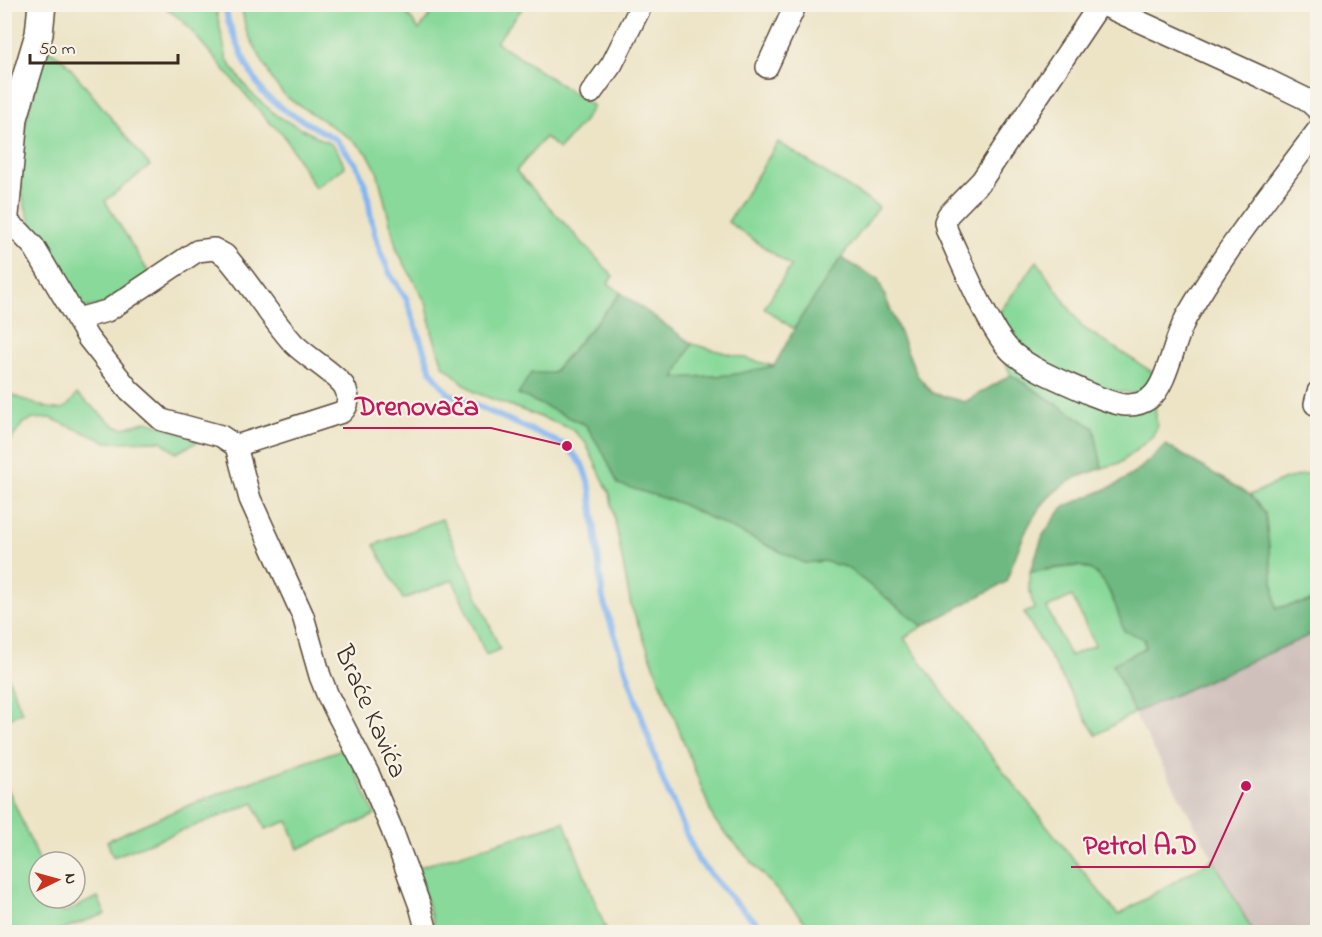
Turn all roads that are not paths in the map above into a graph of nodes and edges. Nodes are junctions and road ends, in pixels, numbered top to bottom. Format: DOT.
graph roads {
  1 [pos="42,4"];
  2 [pos="642,4"];
  3 [pos="796,4"];
  4 [pos="1101,4"];
  5 [pos="767,67"];
  6 [pos="591,93"];
  7 [pos="1317,110"];
  8 [pos="9,116"];
  9 [pos="1317,130"];
  10 [pos="5,223"];
  11 [pos="76,319"];
  12 [pos="236,446"];
  13 [pos="427,933"];
  1 -- 8 [label="street"];
  2 -- 6 [label="street"];
  3 -- 5 [label="street"];
  4 -- 7 [label="street"];
  4 -- 9 [label="street"];
  8 -- 10 [label="street"];
  10 -- 11 [label="street"];
  11 -- 12 [label="street"];
  11 -- 12 [label="street"];
  12 -- 13 [label="street, Braće Kavića"];
}
